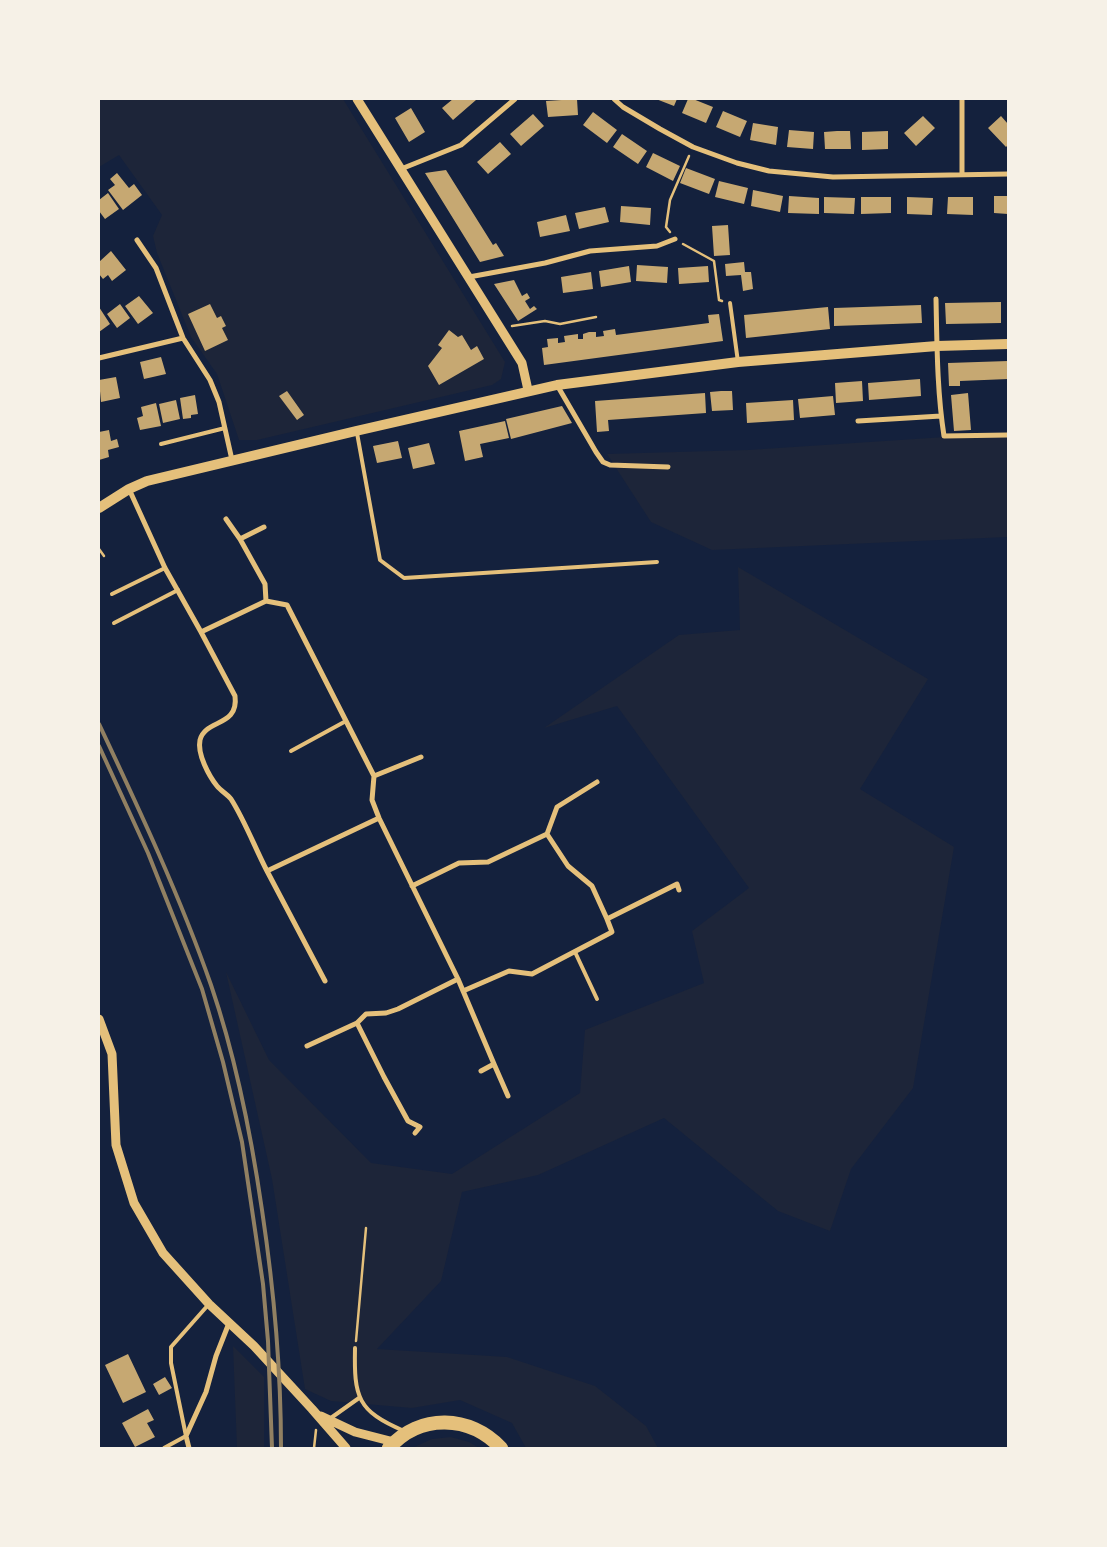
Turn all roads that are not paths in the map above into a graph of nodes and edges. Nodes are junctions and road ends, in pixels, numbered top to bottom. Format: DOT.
graph roads {
  1 [pos="357,99"];
  2 [pos="515,99"];
  3 [pos="614,99"];
  4 [pos="962,99"];
  5 [pos="401,169"];
  6 [pos="962,174"];
  7 [pos="1008,174"];
  8 [pos="675,239"];
  9 [pos="137,240"];
  10 [pos="469,278"];
  11 [pos="936,299"];
  12 [pos="730,304"];
  13 [pos="184,338"];
  14 [pos="1008,344"];
  15 [pos="937,346"];
  16 [pos="99,358"];
  17 [pos="738,362"];
  18 [pos="557,385"];
  19 [pos="528,390"];
  20 [pos="941,416"];
  21 [pos="858,421"];
  22 [pos="225,428"];
  23 [pos="356,431"];
  24 [pos="1008,435"];
  25 [pos="161,444"];
  26 [pos="232,460"];
  27 [pos="668,467"];
  28 [pos="129,489"];
  29 [pos="99,508"];
  30 [pos="226,518"];
  31 [pos="264,527"];
  32 [pos="240,539"];
  33 [pos="657,562"];
  34 [pos="165,568"];
  35 [pos="178,590"];
  36 [pos="112,594"];
  37 [pos="266,601"];
  38 [pos="114,623"];
  39 [pos="201,632"];
  40 [pos="346,721"];
  41 [pos="291,751"];
  42 [pos="421,757"];
  43 [pos="374,776"];
  44 [pos="597,782"];
  45 [pos="379,818"];
  46 [pos="547,834"];
  47 [pos="267,871"];
  48 [pos="412,886"];
  49 [pos="679,890"];
  50 [pos="607,919"];
  51 [pos="575,952"];
  52 [pos="458,979"];
  53 [pos="325,981"];
  54 [pos="463,991"];
  55 [pos="597,999"];
  56 [pos="99,1019"];
  57 [pos="357,1023"];
  58 [pos="307,1046"];
  59 [pos="494,1064"];
  60 [pos="481,1071"];
  61 [pos="508,1096"];
  62 [pos="415,1133"];
  63 [pos="208,1304"];
  64 [pos="229,1323"];
  65 [pos="355,1348"];
  66 [pos="359,1398"];
  67 [pos="315,1411"];
  68 [pos="328,1420"];
  69 [pos="407,1432"];
  70 [pos="186,1436"];
  71 [pos="392,1445"];
  72 [pos="164,1448"];
  73 [pos="189,1448"];
  74 [pos="346,1448"];
  75 [pos="501,1448"];
  1 -- 5 [label="street"];
  2 -- 5 [label="street"];
  3 -- 6 [label="street"];
  4 -- 6 [label="street"];
  5 -- 10 [label="street"];
  6 -- 7 [label="street"];
  8 -- 10 [label="street"];
  9 -- 13 [label="street"];
  10 -- 19 [label="street"];
  11 -- 15 [label="street"];
  12 -- 17 [label="lane"];
  13 -- 16 [label="street"];
  13 -- 22 [label="street"];
  14 -- 15 [label="main road"];
  15 -- 17 [label="main road"];
  15 -- 20 [label="street"];
  17 -- 18 [label="main road"];
  18 -- 19 [label="main road"];
  18 -- 27 [label="street"];
  19 -- 23 [label="main road"];
  20 -- 21 [label="street"];
  20 -- 24 [label="street"];
  22 -- 25 [label="lane"];
  22 -- 26 [label="street"];
  23 -- 26 [label="main road"];
  23 -- 33 [label="lane"];
  26 -- 28 [label="main road"];
  28 -- 29 [label="main road"];
  28 -- 34 [label="street"];
  30 -- 32 [label="street"];
  31 -- 32 [label="street"];
  32 -- 37 [label="street"];
  34 -- 35 [label="street"];
  34 -- 36 [label="lane"];
  35 -- 38 [label="lane"];
  35 -- 39 [label="street"];
  37 -- 39 [label="street"];
  37 -- 40 [label="street"];
  39 -- 47 [label="street"];
  40 -- 41 [label="lane"];
  40 -- 43 [label="street"];
  42 -- 43 [label="street"];
  43 -- 45 [label="street"];
  44 -- 46 [label="street"];
  45 -- 47 [label="street"];
  45 -- 48 [label="street"];
  46 -- 48 [label="street"];
  46 -- 50 [label="street"];
  47 -- 53 [label="street"];
  48 -- 52 [label="street"];
  49 -- 50 [label="street"];
  50 -- 51 [label="street"];
  51 -- 54 [label="street"];
  51 -- 55 [label="lane"];
  52 -- 54 [label="street"];
  52 -- 57 [label="street"];
  54 -- 59 [label="street"];
  56 -- 63 [label="street"];
  57 -- 58 [label="street"];
  57 -- 62 [label="street"];
  59 -- 60 [label="street"];
  59 -- 61 [label="street"];
  63 -- 64 [label="street"];
  63 -- 70 [label="lane"];
  64 -- 67 [label="street"];
  64 -- 70 [label="street"];
  65 -- 66 [label="lane"];
  66 -- 68 [label="lane"];
  66 -- 69 [label="lane"];
  67 -- 68 [label="street"];
  67 -- 74 [label="street"];
  68 -- 71 [label="street"];
  69 -- 71 [label="highway"];
  69 -- 75 [label="highway"];
  70 -- 72 [label="lane"];
  70 -- 73 [label="street"];
}
